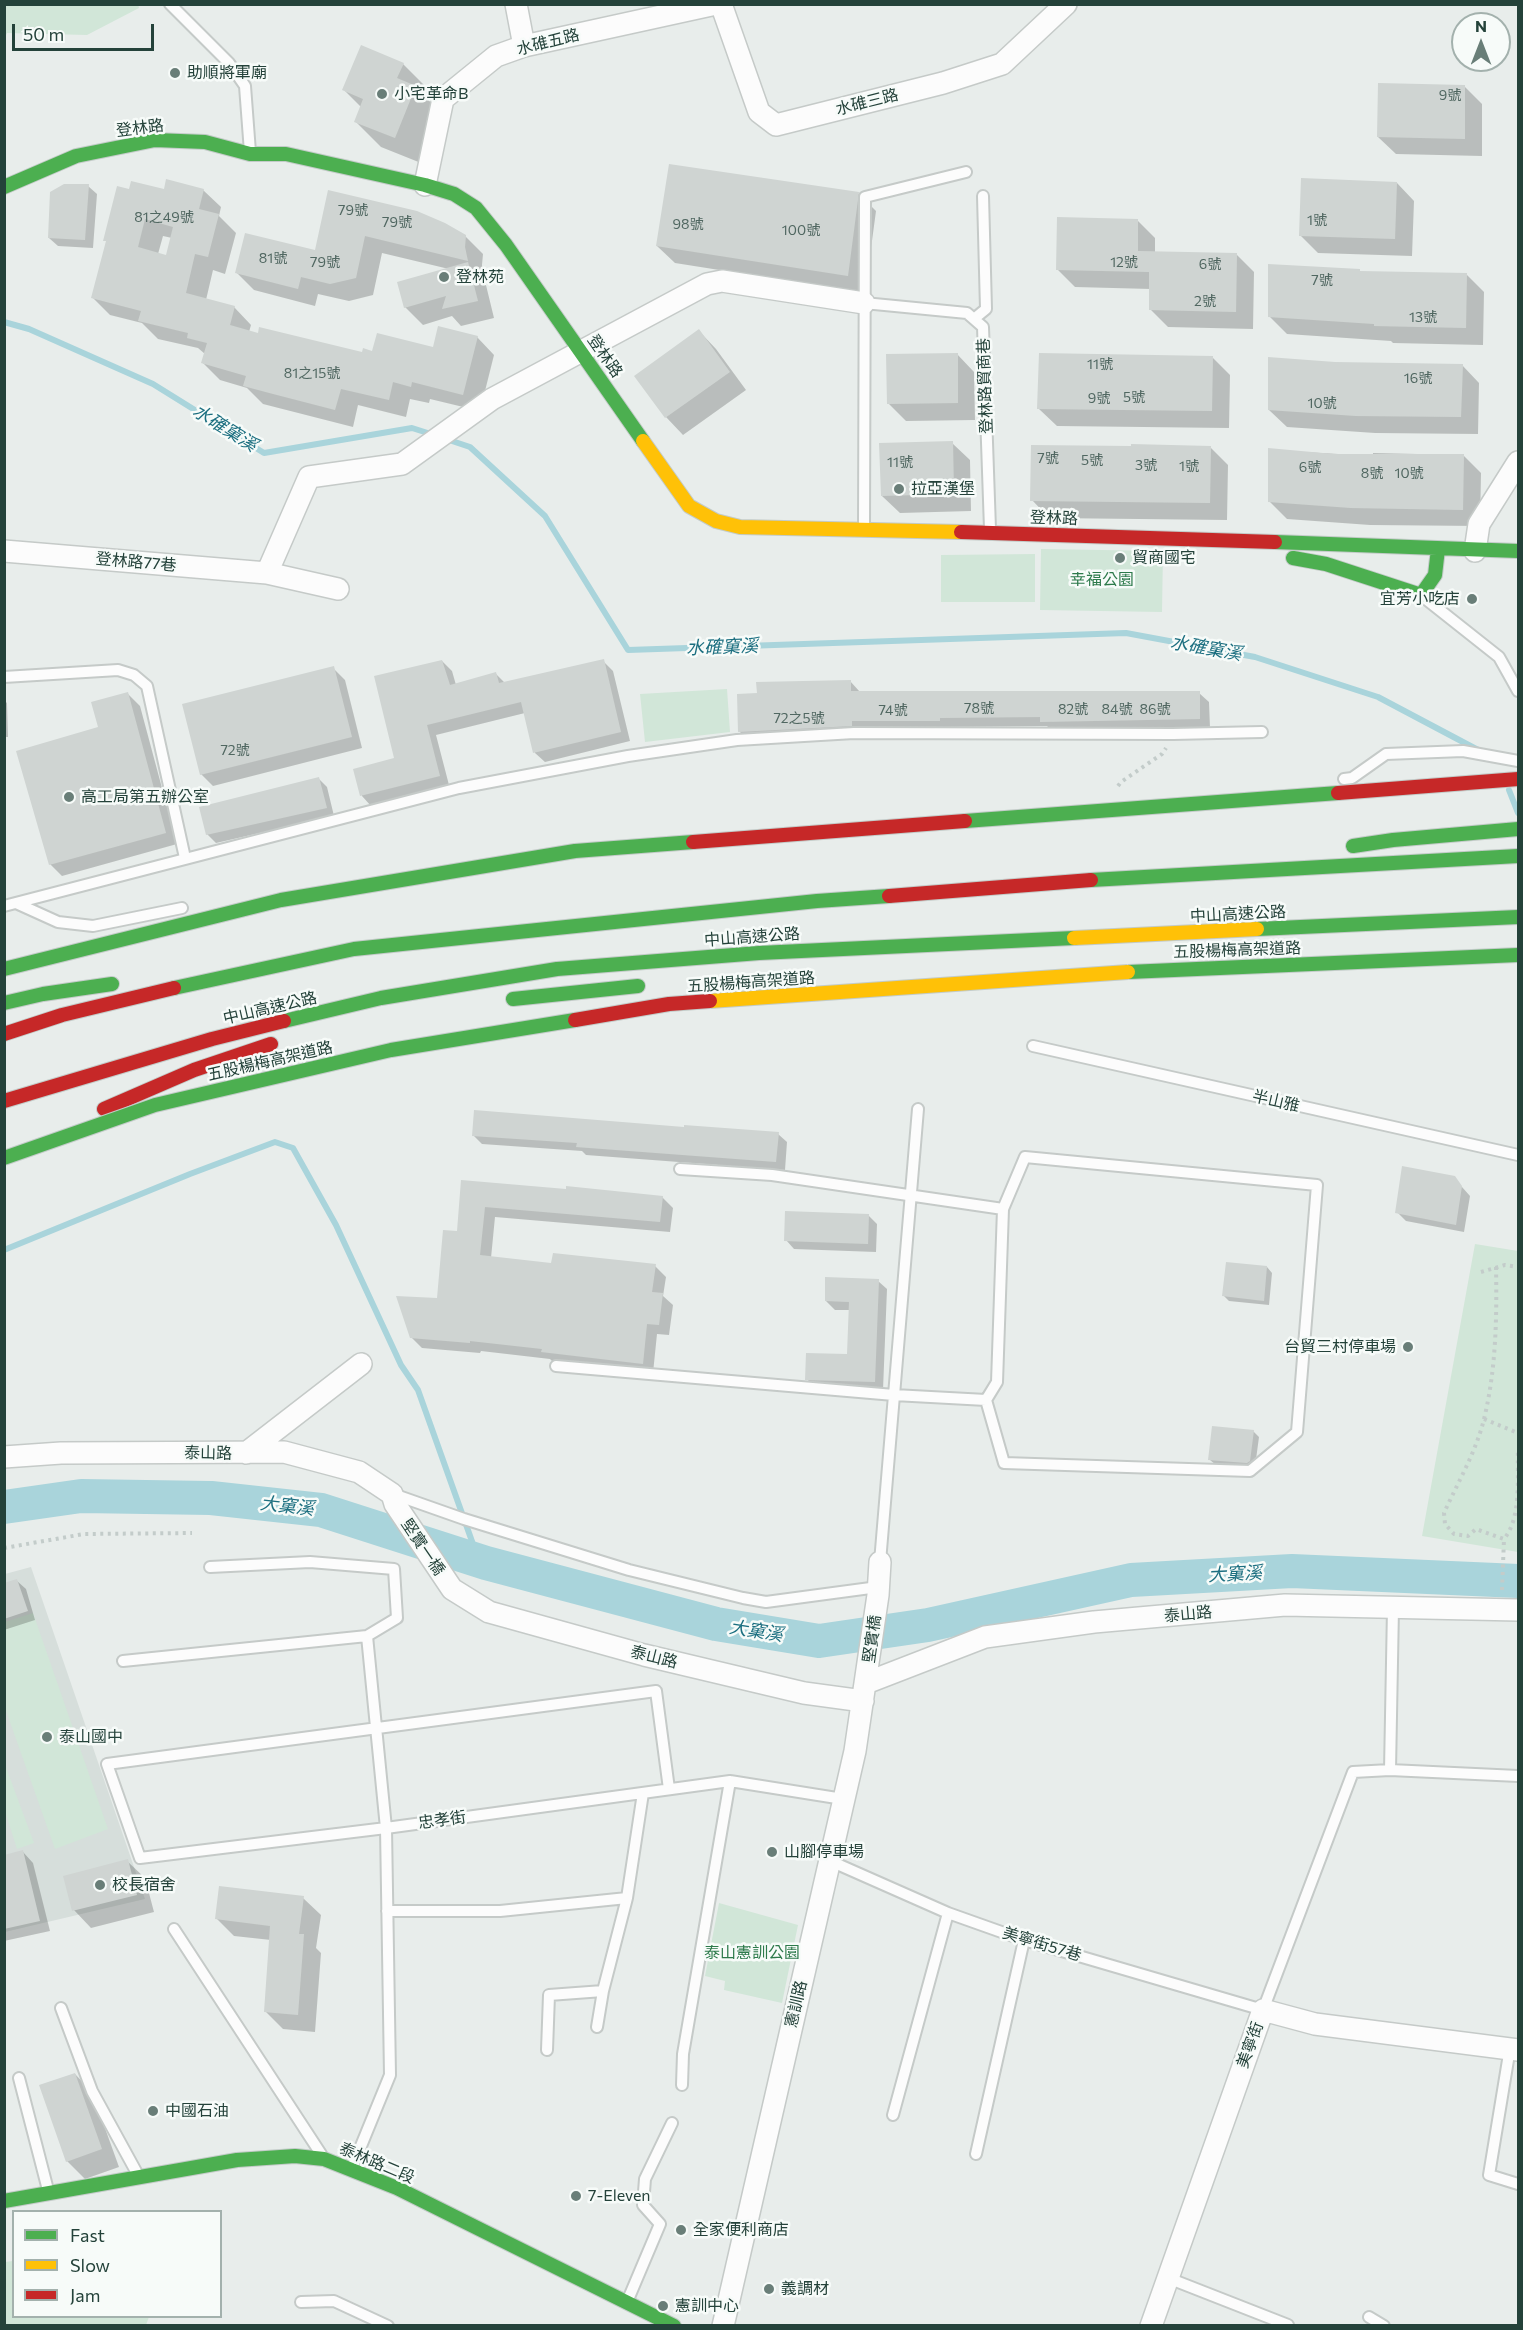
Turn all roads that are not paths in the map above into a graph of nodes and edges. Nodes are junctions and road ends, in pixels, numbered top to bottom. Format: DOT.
graph roads {
  1 [pos="170,4"];
  2 [pos="516,4"];
  3 [pos="719,4"];
  4 [pos="1066,4"];
  5 [pos="524,46"];
  6 [pos="250,154"];
  7 [pos="966,172"];
  8 [pos="425,185"];
  9 [pos="4,187"];
  10 [pos="983,196"];
  11 [pos="864,303"];
  12 [pos="975,318"];
  13 [pos="581,351"];
  14 [pos="1518,462"];
  15 [pos="864,530"];
  16 [pos="990,533"];
  17 [pos="1199,540"];
  18 [pos="1438,549"];
  19 [pos="4,551"];
  20 [pos="1475,551"];
  21 [pos="1518,551"];
  22 [pos="267,573"];
  23 [pos="338,589"];
  24 [pos="1421,595"];
  25 [pos="4,677"];
  26 [pos="1518,691"];
  27 [pos="1262,732"];
  28 [pos="1518,761"];
  29 [pos="1518,778"];
  30 [pos="1332,781"];
  31 [pos="1311,783"];
  32 [pos="1514,829"];
  33 [pos="1336,849"];
  34 [pos="484,854"];
  35 [pos="1302,854"];
  36 [pos="1517,857"];
  37 [pos="185,858"];
  38 [pos="1177,874"];
  39 [pos="10,905"];
  40 [pos="195,906"];
  41 [pos="1518,917"];
  42 [pos="354,949"];
  43 [pos="1518,955"];
  44 [pos="4,969"];
  45 [pos="557,969"];
  46 [pos="158,977"];
  47 [pos="123,982"];
  48 [pos="650,985"];
  49 [pos="502,1000"];
  50 [pos="4,1003"];
  51 [pos="410,1007"];
  52 [pos="4,1034"];
  53 [pos="285,1040"];
  54 [pos="1032,1046"];
  55 [pos="4,1101"];
  56 [pos="115,1104"];
  57 [pos="918,1109"];
  58 [pos="1518,1155"];
  59 [pos="4,1156"];
  60 [pos="4,1166"];
  61 [pos="680,1169"];
  62 [pos="911,1195"];
  63 [pos="1003,1209"];
  64 [pos="361,1365"];
  65 [pos="556,1366"];
  66 [pos="894,1395"];
  67 [pos="986,1400"];
  68 [pos="246,1454"];
  69 [pos="4,1457"];
  70 [pos="393,1499"];
  71 [pos="880,1562"];
  72 [pos="210,1567"];
  73 [pos="452,1589"];
  74 [pos="878,1591"];
  75 [pos="1510,1605"];
  76 [pos="1393,1608"];
  77 [pos="367,1636"];
  78 [pos="123,1661"];
  79 [pos="865,1692"];
  80 [pos="377,1728"];
  81 [pos="1390,1770"];
  82 [pos="1518,1776"];
  83 [pos="730,1781"];
  84 [pos="669,1789"];
  85 [pos="643,1793"];
  86 [pos="843,1799"];
  87 [pos="386,1828"];
  88 [pos="828,1860"];
  89 [pos="627,1898"];
  90 [pos="387,1911"];
  91 [pos="948,1913"];
  92 [pos="174,1929"];
  93 [pos="1024,1940"];
  94 [pos="603,1991"];
  95 [pos="61,2008"];
  96 [pos="1263,2010"];
  97 [pos="597,2027"];
  98 [pos="1514,2049"];
  99 [pos="547,2050"];
  100 [pos="19,2078"];
  101 [pos="682,2085"];
  102 [pos="893,2115"];
  103 [pos="672,2123"];
  104 [pos="976,2154"];
  105 [pos="324,2159"];
  106 [pos="352,2168"];
  107 [pos="140,2178"];
  108 [pos="1518,2184"];
  109 [pos="48,2193"];
  110 [pos="4,2201"];
  111 [pos="1168,2278"];
  112 [pos="301,2302"];
  113 [pos="627,2302"];
  114 [pos="1369,2317"];
  115 [pos="388,2325"];
  116 [pos="674,2325"];
  117 [pos="723,2325"];
  118 [pos="1151,2325"];
  119 [pos="1288,2325"];
  120 [pos="1384,2325"];
  1 -- 6 [label="lane"];
  2 -- 5 [label="street"];
  3 -- 4 [label="street, 水碓三路"];
  3 -- 5 [label="street, 水碓五路"];
  5 -- 8 [label="street, 水碓五路"];
  6 -- 8 [label="main road, 登林路"];
  6 -- 9 [label="main road, 登林路"];
  7 -- 11 [label="lane"];
  8 -- 13 [label="main road, 登林路"];
  10 -- 12 [label="lane"];
  11 -- 12 [label="lane, 登林路貿商巷"];
  11 -- 13 [label="street"];
  11 -- 15 [label="lane"];
  12 -- 16 [label="lane, 登林路貿商巷"];
  13 -- 15 [label="main road, 登林路"];
  13 -- 22 [label="street"];
  14 -- 20 [label="street"];
  15 -- 16 [label="main road, 登林路"];
  16 -- 17 [label="main road, 登林路"];
  17 -- 18 [label="main road, 登林路"];
  17 -- 24 [label="main road, 登林路"];
  18 -- 20 [label="main road, 登林路"];
  18 -- 24 [label="main road"];
  19 -- 22 [label="street, 登林路77巷"];
  20 -- 21 [label="main road, 登林路"];
  22 -- 23 [label="street, 登林路77巷"];
  24 -- 26 [label="lane, 登林路"];
  25 -- 37 [label="lane"];
  27 -- 37 [label="lane"];
  28 -- 30 [label="lane"];
  29 -- 44 [label="main road"];
  31 -- 34 [label="lane"];
  32 -- 33 [label="main road"];
  35 -- 38 [label="main road"];
  36 -- 38 [label="main road, 中山高速公路"];
  37 -- 39 [label="lane"];
  38 -- 42 [label="main road, 中山高速公路"];
  39 -- 40 [label="lane"];
  41 -- 45 [label="main road, 中山高速公路"];
  42 -- 46 [label="main road"];
  42 -- 52 [label="main road, 中山高速公路"];
  43 -- 59 [label="main road, 五股楊梅高架道路, bridge"];
  45 -- 51 [label="main road"];
  45 -- 55 [label="main road, 中山高速公路"];
  47 -- 50 [label="main road"];
  48 -- 49 [label="main road"];
  53 -- 56 [label="main road"];
  54 -- 58 [label="lane, 半山雅"];
  56 -- 59 [label="main road"];
  56 -- 60 [label="main road"];
  57 -- 62 [label="lane"];
  61 -- 62 [label="lane"];
  62 -- 63 [label="lane"];
  62 -- 66 [label="lane"];
  63 -- 67 [label="lane"];
  63 -- 67 [label="lane"];
  64 -- 68 [label="street"];
  65 -- 66 [label="lane"];
  66 -- 67 [label="lane"];
  66 -- 71 [label="lane"];
  68 -- 69 [label="street, 泰山路"];
  68 -- 70 [label="street, 泰山路"];
  70 -- 73 [label="street, 堅實一橋"];
  70 -- 74 [label="lane"];
  71 -- 74 [label="street"];
  72 -- 77 [label="lane"];
  73 -- 79 [label="street, 泰山路"];
  74 -- 79 [label="street, 堅實橋"];
  75 -- 76 [label="street, 泰山路"];
  76 -- 79 [label="street, 泰山路"];
  76 -- 81 [label="lane"];
  77 -- 78 [label="lane"];
  77 -- 80 [label="lane"];
  79 -- 86 [label="street, 憲訓路"];
  80 -- 84 [label="lane"];
  80 -- 87 [label="lane"];
  80 -- 87 [label="lane, 忠孝街"];
  81 -- 82 [label="lane"];
  81 -- 96 [label="lane"];
  83 -- 84 [label="lane, 忠孝街"];
  83 -- 86 [label="lane, 忠孝街"];
  83 -- 101 [label="lane"];
  84 -- 85 [label="lane, 忠孝街"];
  85 -- 87 [label="lane, 忠孝街"];
  85 -- 89 [label="lane"];
  86 -- 88 [label="street, 憲訓路"];
  87 -- 90 [label="lane"];
  88 -- 91 [label="lane, 美寧街57巷"];
  88 -- 117 [label="street, 憲訓路"];
  89 -- 90 [label="lane"];
  89 -- 94 [label="lane"];
  90 -- 106 [label="lane"];
  91 -- 93 [label="lane, 美寧街57巷"];
  91 -- 102 [label="lane"];
  92 -- 105 [label="lane"];
  93 -- 96 [label="lane, 美寧街57巷"];
  93 -- 104 [label="lane"];
  94 -- 97 [label="lane"];
  94 -- 99 [label="lane"];
  95 -- 107 [label="lane"];
  96 -- 98 [label="street, 美寧街"];
  96 -- 111 [label="street, 美寧街"];
  98 -- 108 [label="lane"];
  100 -- 109 [label="lane"];
  103 -- 113 [label="lane"];
  105 -- 106 [label="main road, 泰林路二段"];
  105 -- 107 [label="main road, 泰林路二段"];
  106 -- 113 [label="main road, 泰林路二段"];
  107 -- 109 [label="main road, 泰林路二段"];
  109 -- 110 [label="main road, 泰林路二段"];
  111 -- 118 [label="street, 美寧街"];
  111 -- 119 [label="lane"];
  112 -- 115 [label="lane"];
  113 -- 116 [label="main road, 泰林路二段"];
  114 -- 120 [label="lane"];
}
